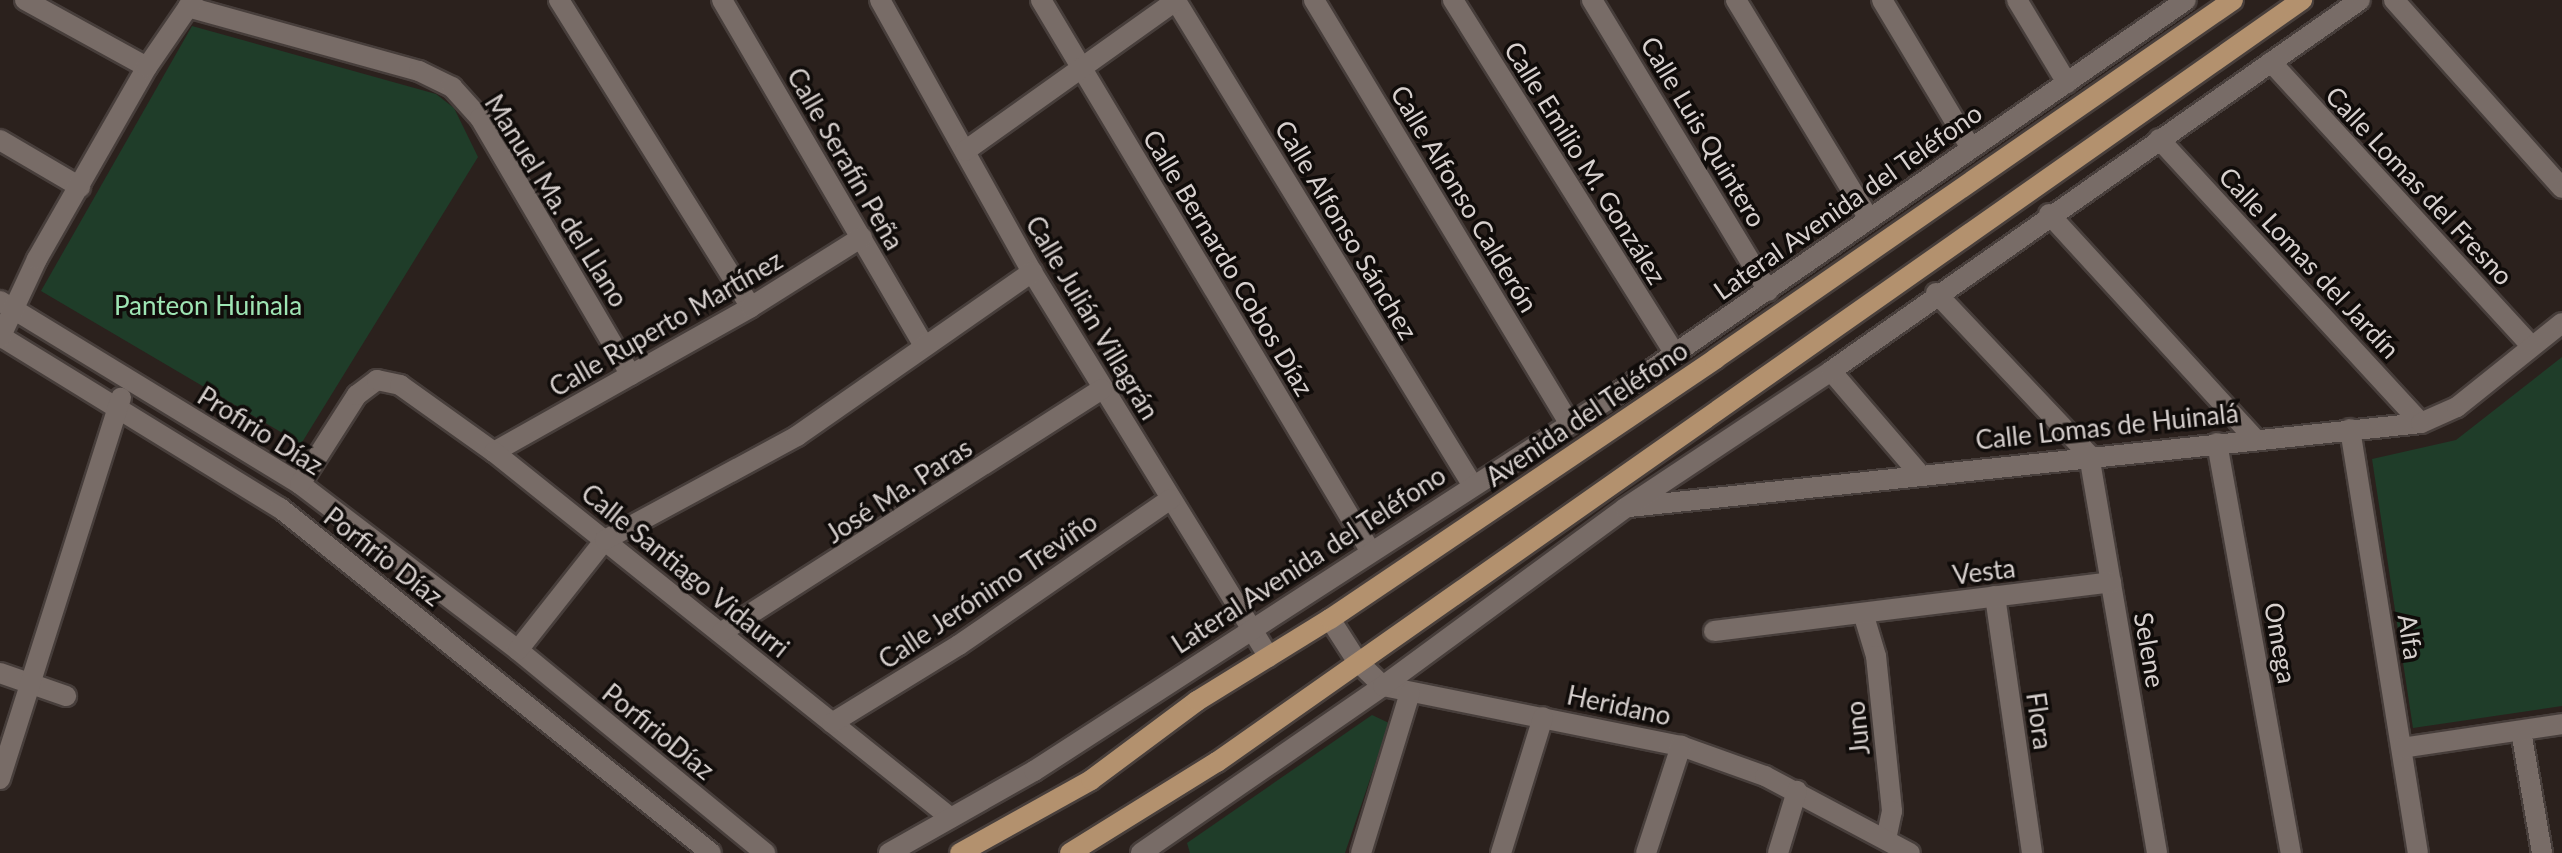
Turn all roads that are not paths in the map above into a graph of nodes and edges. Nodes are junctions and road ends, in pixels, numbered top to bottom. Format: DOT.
graph roads {
  1 [pos="25,0"];
  2 [pos="559,0"];
  3 [pos="722,0"];
  4 [pos="880,0"];
  5 [pos="1041,0"];
  6 [pos="1176,0"];
  7 [pos="1314,0"];
  8 [pos="1453,0"];
  9 [pos="1592,0"];
  10 [pos="1736,0"];
  11 [pos="1882,0"];
  12 [pos="2017,0"];
  13 [pos="2186,0"];
  14 [pos="2233,0"];
  15 [pos="2302,0"];
  16 [pos="2360,0"];
  17 [pos="2394,0"];
  18 [pos="190,4"];
  19 [pos="2159,8"];
  20 [pos="2119,47"];
  21 [pos="2271,62"];
  22 [pos="147,67"];
  23 [pos="1082,67"];
  24 [pos="2204,67"];
  25 [pos="2134,70"];
  26 [pos="2067,83"];
  27 [pos="2223,94"];
  28 [pos="2159,139"];
  29 [pos="0,140"];
  30 [pos="1971,148"];
  31 [pos="965,151"];
  32 [pos="80,187"];
  33 [pos="2562,188"];
  34 [pos="2049,214"];
  35 [pos="1869,219"];
  36 [pos="862,237"];
  37 [pos="1032,272"];
  38 [pos="1768,291"];
  39 [pos="1936,293"];
  40 [pos="6,305"];
  41 [pos="751,307"];
  42 [pos="2562,323"];
  43 [pos="0,337"];
  44 [pos="923,344"];
  45 [pos="2530,345"];
  46 [pos="1675,354"];
  47 [pos="1831,371"];
  48 [pos="631,375"];
  49 [pos="126,380"];
  50 [pos="1102,389"];
  51 [pos="1615,395"];
  52 [pos="117,408"];
  53 [pos="1629,417"];
  54 [pos="2421,423"];
  55 [pos="1570,424"];
  56 [pos="2350,429"];
  57 [pos="2254,438"];
  58 [pos="2217,443"];
  59 [pos="494,452"];
  60 [pos="2089,455"];
  61 [pos="1918,472"];
  62 [pos="300,484"];
  63 [pos="1473,486"];
  64 [pos="1171,499"];
  65 [pos="1625,508"];
  66 [pos="605,540"];
  67 [pos="1371,552"];
  68 [pos="2111,582"];
  69 [pos="1995,596"];
  70 [pos="1863,613"];
  71 [pos="1330,619"];
  72 [pos="1251,627"];
  73 [pos="1714,631"];
  74 [pos="722,632"];
  75 [pos="518,650"];
  76 [pos="1269,657"];
  77 [pos="1357,661"];
  78 [pos="0,673"];
  79 [pos="29,682"];
  80 [pos="1383,686"];
  81 [pos="1410,693"];
  82 [pos="66,696"];
  83 [pos="1543,717"];
  84 [pos="832,723"];
  85 [pos="2562,724"];
  86 [pos="2521,731"];
  87 [pos="1681,746"];
  88 [pos="2402,748"];
  89 [pos="0,779"];
  90 [pos="1797,791"];
  91 [pos="951,818"];
  92 [pos="1886,839"];
  93 [pos="1164,847"];
  94 [pos="711,853"];
  95 [pos="765,853"];
  96 [pos="889,853"];
  97 [pos="960,853"];
  98 [pos="1070,853"];
  99 [pos="1141,853"];
  100 [pos="1361,853"];
  101 [pos="1501,853"];
  102 [pos="1646,853"];
  103 [pos="1778,853"];
  104 [pos="1910,853"];
  105 [pos="2032,853"];
  106 [pos="2157,853"];
  107 [pos="2291,853"];
  108 [pos="2418,853"];
  109 [pos="2542,853"];
  1 -- 22 [label="street"];
  2 -- 41 [label="street"];
  3 -- 36 [label="street, Calle Serafín Peña"];
  4 -- 31 [label="street, Calle Julián Villagrán"];
  5 -- 23 [label="street, Calle Bernardo Cobos Díaz"];
  6 -- 23 [label="street"];
  6 -- 63 [label="street, Calle Alfonso Sánchez"];
  7 -- 55 [label="street, Calle Alfonso Calderón"];
  8 -- 46 [label="street, Calle Emilio M. González"];
  9 -- 38 [label="street, Calle Luis Quintero"];
  10 -- 35 [label="street"];
  11 -- 30 [label="street"];
  12 -- 26 [label="street"];
  13 -- 19 [label="street, Lateral Avenida del Teléfono"];
  14 -- 25 [label="main road, Avenida del Teléfono"];
  15 -- 24 [label="main road"];
  16 -- 21 [label="street"];
  17 -- 33 [label="street"];
  18 -- 22 [label="street"];
  18 -- 48 [label="street, Manuel Ma. del Llano"];
  19 -- 20 [label="street, Lateral Avenida del Teléfono"];
  20 -- 25 [label="street"];
  20 -- 26 [label="street, Lateral Avenida del Teléfono"];
  21 -- 27 [label="street"];
  21 -- 45 [label="street, Calle Lomas del Fresno"];
  22 -- 32 [label="street"];
  23 -- 31 [label="street"];
  23 -- 67 [label="street, Calle Bernardo Cobos Díaz"];
  24 -- 27 [label="street"];
  24 -- 77 [label="main road"];
  25 -- 53 [label="main road, Avenida del Teléfono"];
  26 -- 30 [label="street, Lateral Avenida del Teléfono"];
  27 -- 28 [label="street"];
  28 -- 34 [label="street"];
  28 -- 54 [label="street, Calle Lomas del Jardín"];
  29 -- 32 [label="street"];
  30 -- 35 [label="street, Lateral Avenida del Teléfono"];
  31 -- 37 [label="street, Calle Julián Villagrán"];
  32 -- 40 [label="street"];
  34 -- 39 [label="street"];
  34 -- 57 [label="street"];
  35 -- 38 [label="street, Lateral Avenida del Teléfono"];
  36 -- 41 [label="street, Calle Ruperto Martínez"];
  36 -- 44 [label="street, Calle Serafín Peña"];
  37 -- 44 [label="street"];
  37 -- 50 [label="street, Calle Julián Villagrán"];
  38 -- 46 [label="street, Lateral Avenida del Teléfono"];
  39 -- 47 [label="street"];
  39 -- 60 [label="street"];
  40 -- 43 [label="street"];
  40 -- 49 [label="street, Profirio Díaz"];
  41 -- 48 [label="street, Calle Ruperto Martínez"];
  42 -- 45 [label="street, Calle Lomas de Huinalá"];
  43 -- 52 [label="street, Porfirio Díaz"];
  44 -- 66 [label="street"];
  45 -- 54 [label="street, Calle Lomas de Huinalá"];
  46 -- 51 [label="street, Lateral Avenida del Teléfono"];
  47 -- 61 [label="street"];
  47 -- 65 [label="street"];
  48 -- 59 [label="street, Calle Ruperto Martínez"];
  49 -- 52 [label="street"];
  49 -- 62 [label="street, Profirio Díaz"];
  50 -- 64 [label="street, Calle Julián Villagrán"];
  50 -- 74 [label="street, José Ma. Paras"];
  51 -- 53 [label="street"];
  51 -- 55 [label="street, Lateral Avenida del Teléfono"];
  52 -- 79 [label="street"];
  52 -- 94 [label="street, Porfirio Díaz"];
  53 -- 71 [label="main road, Avenida del Teléfono"];
  54 -- 56 [label="street, Calle Lomas de Huinalá"];
  55 -- 63 [label="street, Lateral Avenida del Teléfono"];
  56 -- 57 [label="street, Calle Lomas de Huinalá"];
  56 -- 88 [label="street, Alfa"];
  57 -- 58 [label="street, Calle Lomas de Huinalá"];
  58 -- 60 [label="street, Calle Lomas de Huinalá"];
  58 -- 107 [label="street, Omega"];
  59 -- 62 [label="street, Calle Santiago Vidaurri"];
  59 -- 66 [label="street, Calle Santiago Vidaurri"];
  60 -- 61 [label="street, Calle Lomas de Huinalá"];
  60 -- 68 [label="street, Selene"];
  61 -- 65 [label="street, Calle Lomas de Huinalá"];
  62 -- 75 [label="street, Profirio Díaz"];
  63 -- 67 [label="street, Lateral Avenida del Teléfono"];
  64 -- 72 [label="street, Calle Julián Villagrán"];
  64 -- 84 [label="street, Calle Jerónimo Treviño"];
  65 -- 80 [label="street"];
  66 -- 74 [label="street, Calle Santiago Vidaurri"];
  66 -- 75 [label="street"];
  67 -- 72 [label="street, Lateral Avenida del Teléfono"];
  68 -- 69 [label="street, Vesta"];
  68 -- 106 [label="street, Selene"];
  69 -- 70 [label="street, Vesta"];
  69 -- 105 [label="street, Flora"];
  70 -- 73 [label="street, Vesta"];
  70 -- 92 [label="street, Juno"];
  71 -- 76 [label="main road, Avenida del Teléfono"];
  71 -- 77 [label="street, Heridano"];
  72 -- 76 [label="street, Calle Julián Villagrán"];
  72 -- 91 [label="street, Lateral Avenida del Teléfono"];
  74 -- 84 [label="street, Calle Santiago Vidaurri"];
  75 -- 95 [label="street, PorfirioDíaz"];
  76 -- 97 [label="main road, Avenida del Teléfono"];
  77 -- 80 [label="street, Heridano"];
  77 -- 98 [label="main road"];
  78 -- 79 [label="street"];
  79 -- 82 [label="street"];
  79 -- 89 [label="street"];
  80 -- 81 [label="street, Heridano"];
  80 -- 93 [label="street"];
  81 -- 83 [label="street, Heridano"];
  81 -- 100 [label="street"];
  83 -- 87 [label="street, Heridano"];
  83 -- 101 [label="street"];
  84 -- 91 [label="street, Calle Santiago Vidaurri"];
  85 -- 86 [label="street"];
  86 -- 88 [label="street"];
  86 -- 109 [label="street"];
  87 -- 90 [label="street, Heridano"];
  87 -- 102 [label="street"];
  88 -- 108 [label="street, Alfa"];
  90 -- 92 [label="street, Heridano"];
  90 -- 103 [label="street"];
  91 -- 96 [label="street, Lateral Avenida del Teléfono"];
  92 -- 104 [label="street, Heridano"];
  93 -- 99 [label="street"];
}
